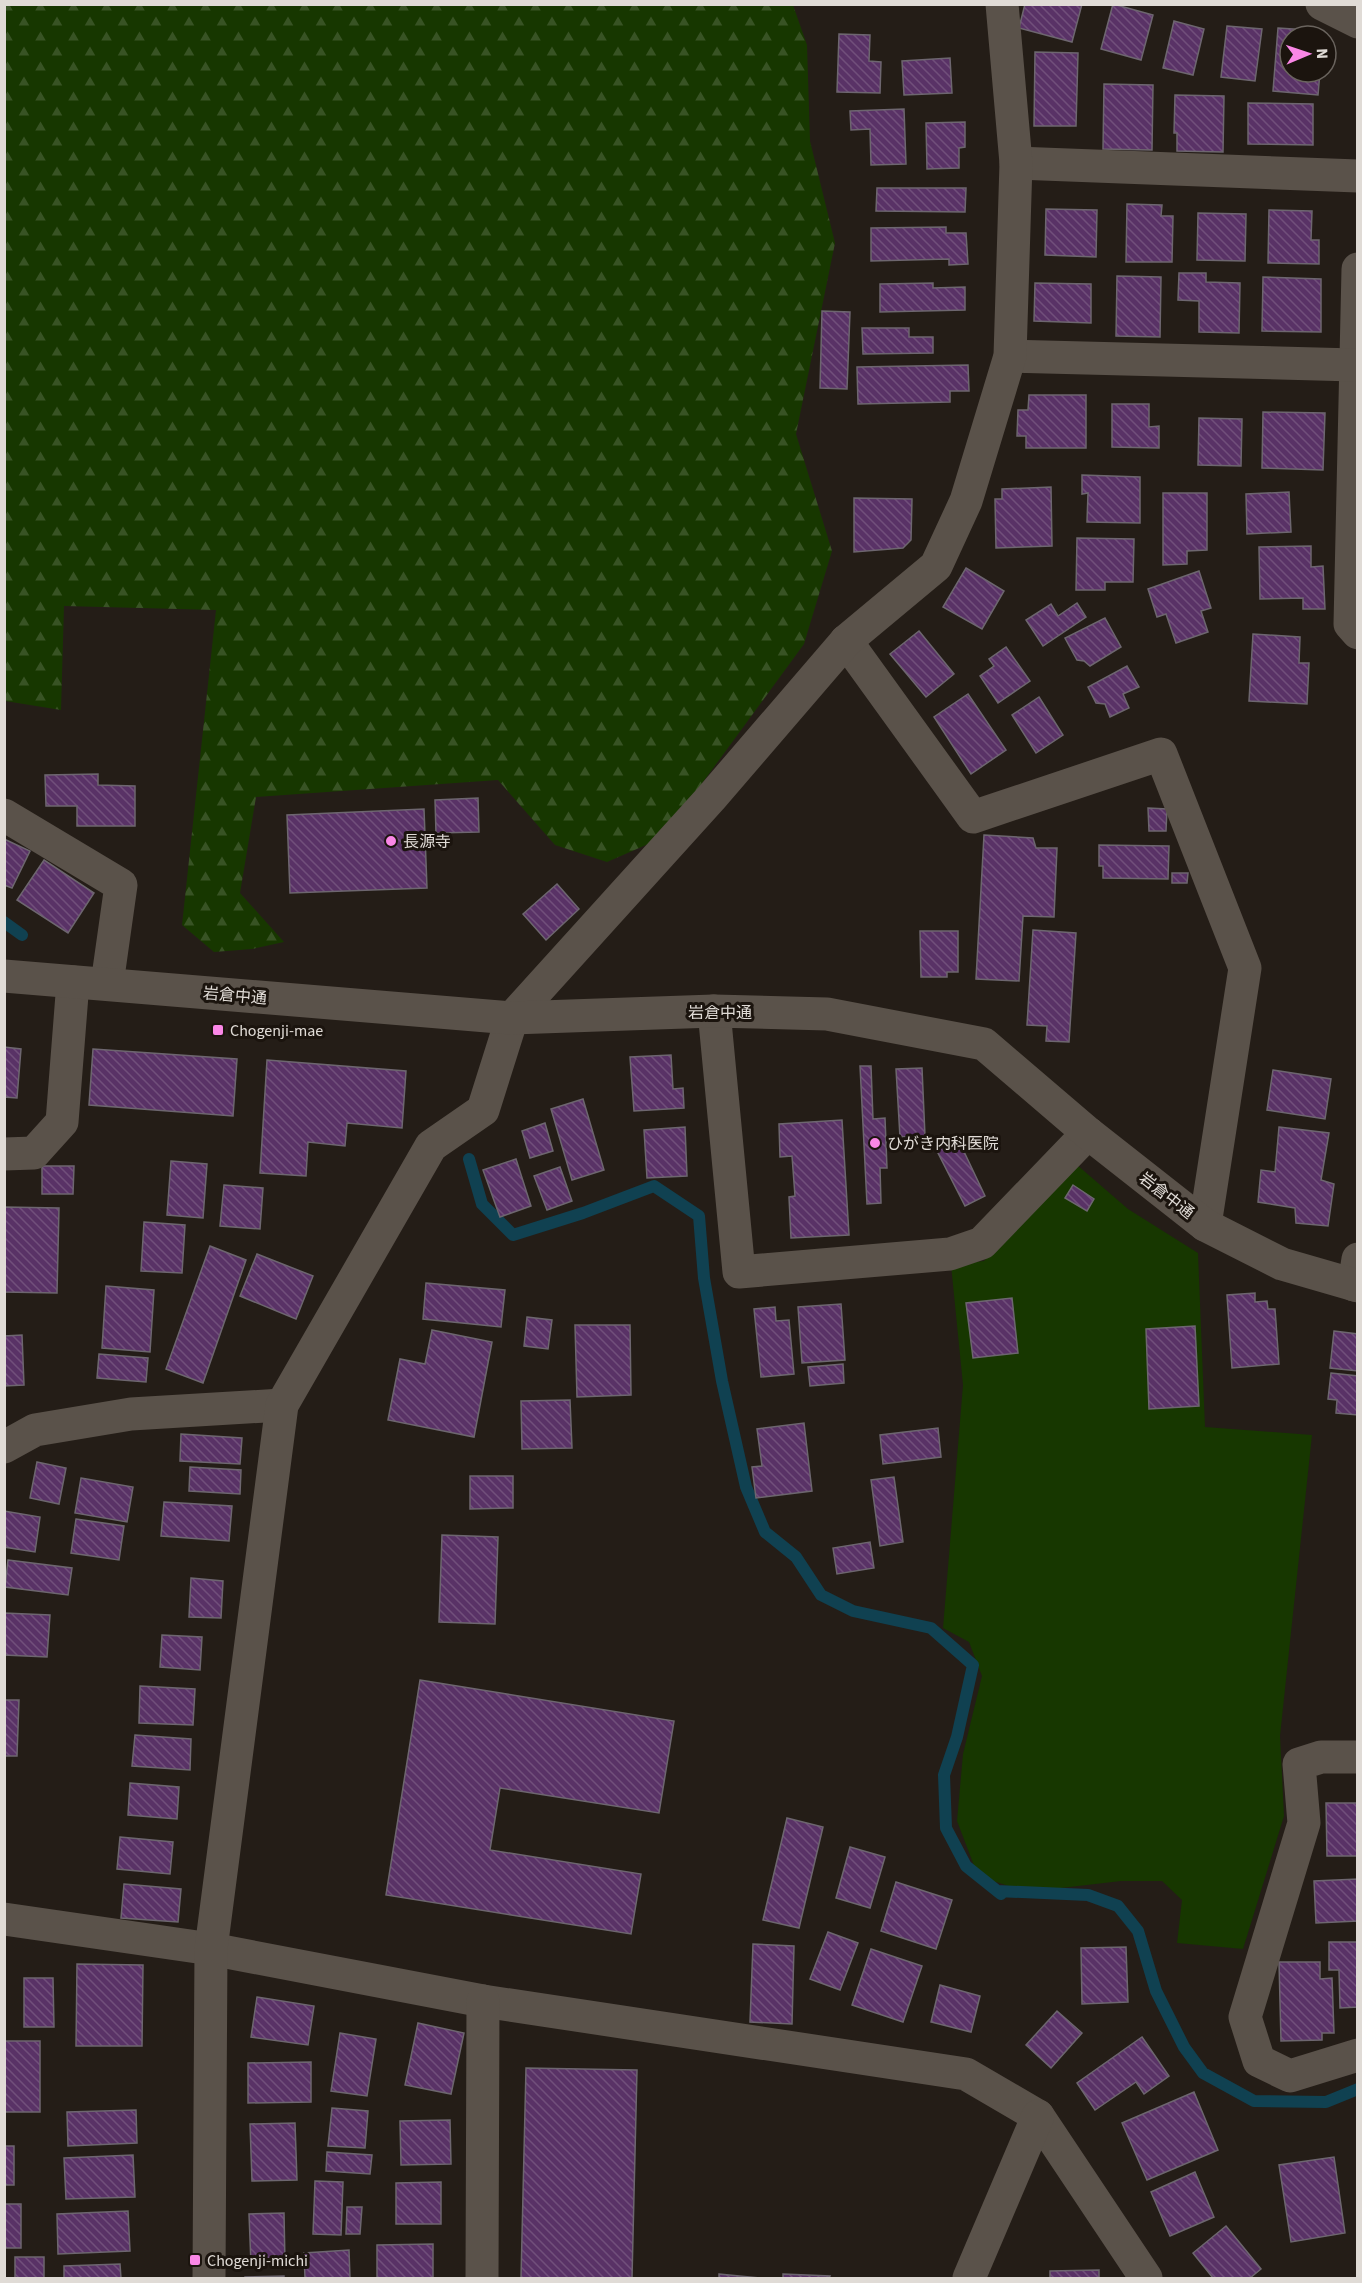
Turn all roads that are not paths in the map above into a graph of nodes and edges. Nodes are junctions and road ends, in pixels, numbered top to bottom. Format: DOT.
graph roads {
  1 [pos="1002,4"];
  2 [pos="1322,4"];
  3 [pos="1358,22"];
  4 [pos="1016,163"];
  5 [pos="1358,176"];
  6 [pos="1358,269"];
  7 [pos="1010,356"];
  8 [pos="1355,365"];
  9 [pos="1355,455"];
  10 [pos="1358,633"];
  11 [pos="846,641"];
  12 [pos="4,815"];
  13 [pos="4,976"];
  14 [pos="74,982"];
  15 [pos="107,984"];
  16 [pos="714,1011"];
  17 [pos="512,1018"];
  18 [pos="1088,1133"];
  19 [pos="4,1154"];
  20 [pos="1205,1225"];
  21 [pos="1356,1277"];
  22 [pos="282,1405"];
  23 [pos="4,1447"];
  24 [pos="1358,1757"];
  25 [pos="4,1919"];
  26 [pos="211,1950"];
  27 [pos="483,2001"];
  28 [pos="1358,2055"];
  29 [pos="1038,2116"];
  30 [pos="209,2278"];
  31 [pos="482,2278"];
  32 [pos="969,2278"];
  33 [pos="1146,2278"];
  1 -- 4 [label="street"];
  2 -- 3 [label="street"];
  4 -- 5 [label="street"];
  4 -- 7 [label="street"];
  6 -- 8 [label="street"];
  7 -- 8 [label="street"];
  7 -- 11 [label="street"];
  8 -- 9 [label="street"];
  9 -- 10 [label="street"];
  11 -- 17 [label="street"];
  11 -- 20 [label="street"];
  12 -- 15 [label="street"];
  13 -- 14 [label="street, 岩倉中通"];
  14 -- 15 [label="street, 岩倉中通"];
  14 -- 19 [label="street"];
  15 -- 17 [label="street, 岩倉中通"];
  16 -- 17 [label="street, 岩倉中通"];
  16 -- 18 [label="street, 岩倉中通"];
  16 -- 18 [label="street"];
  17 -- 22 [label="street"];
  18 -- 20 [label="street, 岩倉中通"];
  20 -- 21 [label="street, 岩倉中通"];
  22 -- 23 [label="street"];
  22 -- 26 [label="street"];
  24 -- 28 [label="street"];
  25 -- 26 [label="street"];
  26 -- 27 [label="street"];
  26 -- 30 [label="street"];
  27 -- 29 [label="street"];
  27 -- 31 [label="street"];
  29 -- 32 [label="street"];
  29 -- 33 [label="street"];
}
